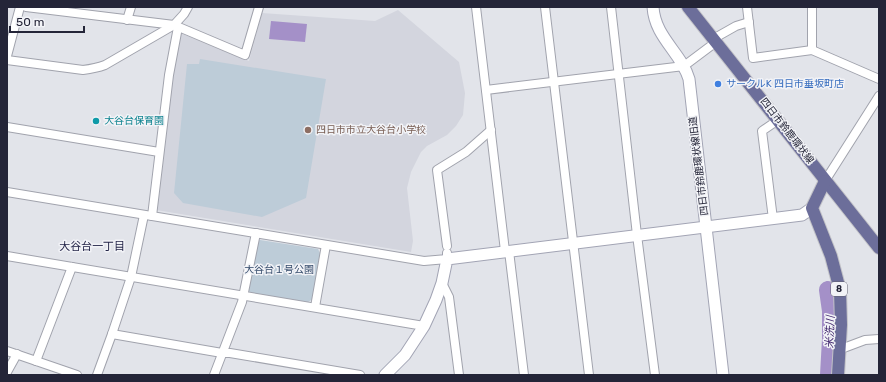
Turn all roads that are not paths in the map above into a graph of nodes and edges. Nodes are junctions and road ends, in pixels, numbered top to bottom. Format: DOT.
graph roads {
  1 [pos="20,7"];
  2 [pos="26,7"];
  3 [pos="131,7"];
  4 [pos="188,7"];
  5 [pos="259,7"];
  6 [pos="476,7"];
  7 [pos="545,7"];
  8 [pos="611,7"];
  9 [pos="653,7"];
  10 [pos="688,7"];
  11 [pos="747,7"];
  12 [pos="812,7"];
  13 [pos="75,10"];
  14 [pos="127,20"];
  15 [pos="749,22"];
  16 [pos="176,26"];
  17 [pos="715,40"];
  18 [pos="812,50"];
  19 [pos="7,56"];
  20 [pos="7,60"];
  21 [pos="684,66"];
  22 [pos="619,75"];
  23 [pos="879,79"];
  24 [pos="555,82"];
  25 [pos="486,90"];
  26 [pos="879,96"];
  27 [pos="778,120"];
  28 [pos="7,127"];
  29 [pos="492,130"];
  30 [pos="159,152"];
  31 [pos="824,181"];
  32 [pos="7,192"];
  33 [pos="812,208"];
  34 [pos="148,215"];
  35 [pos="773,219"];
  36 [pos="706,226"];
  37 [pos="256,233"];
  38 [pos="637,235"];
  39 [pos="573,243"];
  40 [pos="326,245"];
  41 [pos="879,248"];
  42 [pos="507,251"];
  43 [pos="447,253"];
  44 [pos="7,258"];
  45 [pos="72,267"];
  46 [pos="131,277"];
  47 [pos="442,283"];
  48 [pos="244,295"];
  49 [pos="315,307"];
  50 [pos="424,326"];
  51 [pos="112,334"];
  52 [pos="879,339"];
  53 [pos="840,349"];
  54 [pos="7,351"];
  55 [pos="222,353"];
  56 [pos="16,354"];
  57 [pos="36,361"];
  58 [pos="7,372"];
  59 [pos="72,374"];
  60 [pos="388,374"];
  61 [pos="97,375"];
  62 [pos="214,375"];
  63 [pos="360,375"];
  64 [pos="459,375"];
  65 [pos="524,375"];
  66 [pos="589,375"];
  67 [pos="655,375"];
  68 [pos="724,375"];
  69 [pos="838,375"];
  1 -- 19 [label="street"];
  2 -- 13 [label="street"];
  3 -- 14 [label="street"];
  4 -- 16 [label="street"];
  5 -- 16 [label="street"];
  6 -- 25 [label="street"];
  7 -- 24 [label="street"];
  8 -- 22 [label="street"];
  9 -- 21 [label="street, 四日市鈴鹿環状線旧道"];
  10 -- 17 [label="main road, 四日市鈴鹿環状線"];
  11 -- 15 [label="street"];
  12 -- 18 [label="street"];
  13 -- 14 [label="street"];
  14 -- 16 [label="street"];
  15 -- 17 [label="street"];
  15 -- 18 [label="street"];
  16 -- 20 [label="street"];
  16 -- 30 [label="street"];
  17 -- 21 [label="street"];
  17 -- 27 [label="main road, 四日市鈴鹿環状線"];
  18 -- 23 [label="street"];
  21 -- 22 [label="street"];
  21 -- 36 [label="street, 四日市鈴鹿環状線旧道"];
  22 -- 24 [label="street"];
  22 -- 38 [label="street"];
  24 -- 25 [label="street"];
  24 -- 39 [label="street"];
  25 -- 29 [label="street"];
  26 -- 31 [label="street"];
  27 -- 31 [label="main road, 四日市鈴鹿環状線"];
  27 -- 35 [label="street"];
  28 -- 30 [label="street"];
  29 -- 42 [label="street"];
  29 -- 43 [label="street"];
  30 -- 34 [label="street"];
  31 -- 33 [label="main road"];
  31 -- 41 [label="main road, 四日市鈴鹿環状線"];
  32 -- 34 [label="street"];
  33 -- 35 [label="street, 四日市鈴鹿環状線旧道"];
  33 -- 53 [label="main road, 8"];
  34 -- 37 [label="street"];
  34 -- 46 [label="street"];
  35 -- 36 [label="street, 四日市鈴鹿環状線旧道"];
  36 -- 38 [label="street"];
  36 -- 68 [label="street"];
  37 -- 40 [label="street"];
  37 -- 48 [label="street"];
  38 -- 39 [label="street"];
  38 -- 67 [label="street"];
  39 -- 42 [label="street"];
  39 -- 66 [label="street"];
  40 -- 43 [label="street"];
  40 -- 49 [label="street"];
  42 -- 43 [label="street"];
  42 -- 65 [label="street"];
  43 -- 47 [label="street"];
  44 -- 45 [label="street"];
  45 -- 46 [label="street"];
  45 -- 57 [label="street"];
  46 -- 48 [label="street"];
  46 -- 51 [label="street"];
  47 -- 50 [label="street"];
  47 -- 64 [label="street"];
  48 -- 49 [label="street"];
  48 -- 55 [label="street"];
  49 -- 50 [label="street"];
  50 -- 60 [label="street"];
  51 -- 55 [label="street"];
  51 -- 61 [label="street"];
  52 -- 53 [label="street"];
  53 -- 69 [label="main road, 8"];
  54 -- 56 [label="street"];
  55 -- 62 [label="street"];
  55 -- 63 [label="street"];
  56 -- 57 [label="street"];
  56 -- 58 [label="street"];
  57 -- 59 [label="street"];
}
